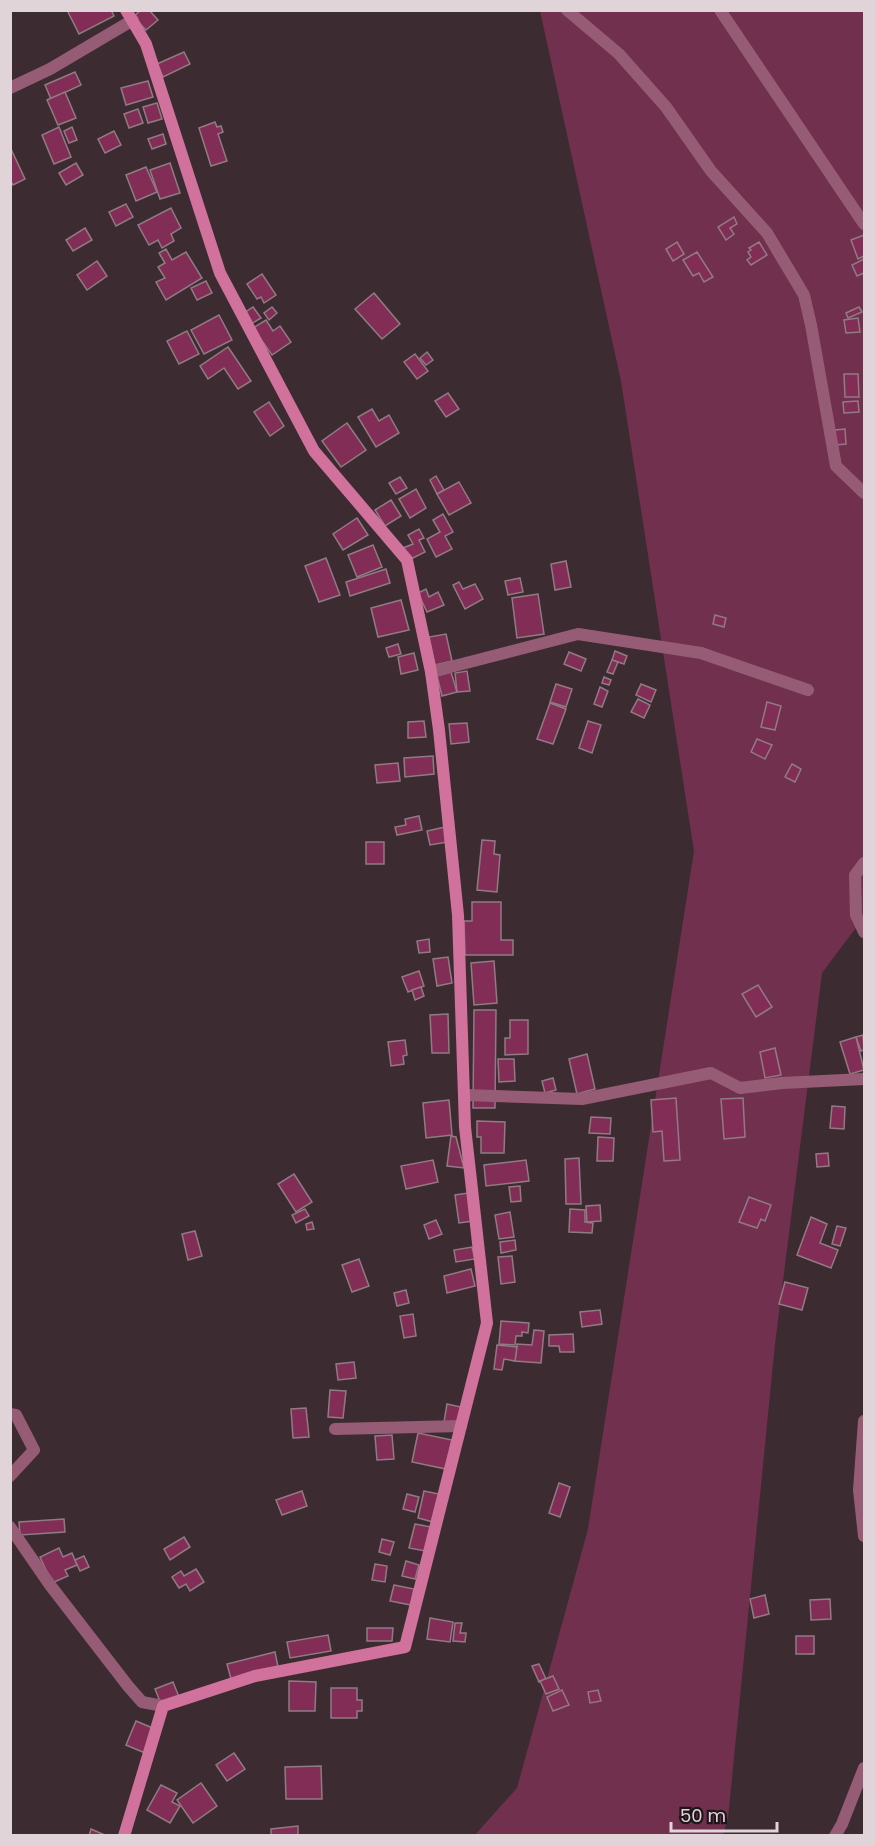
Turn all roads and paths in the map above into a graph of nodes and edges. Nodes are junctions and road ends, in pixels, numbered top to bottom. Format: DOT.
graph roads {
  1 [pos="567,10"];
  2 [pos="720,10"];
  3 [pos="129,15"];
  4 [pos="10,88"];
  5 [pos="864,224"];
  6 [pos="864,493"];
  7 [pos="430,672"];
  8 [pos="808,690"];
  9 [pos="864,863"];
  10 [pos="864,932"];
  11 [pos="864,1079"];
  12 [pos="464,1095"];
  13 [pos="12,1411"];
  14 [pos="864,1421"];
  15 [pos="461,1426"];
  16 [pos="335,1429"];
  17 [pos="10,1476"];
  18 [pos="10,1527"];
  19 [pos="864,1536"];
  20 [pos="163,1707"];
  21 [pos="864,1768"];
  22 [pos="124,1836"];
  23 [pos="835,1836"];
  1 -- 6 [label="street"];
  2 -- 5 [label="street"];
  3 -- 4 [label="street"];
  3 -- 7 [label="street"];
  7 -- 8 [label="street"];
  7 -- 12 [label="street"];
  9 -- 10 [label="street"];
  11 -- 12 [label="street"];
  12 -- 15 [label="street"];
  13 -- 17 [label="street"];
  14 -- 19 [label="street"];
  15 -- 16 [label="street"];
  15 -- 20 [label="street"];
  18 -- 20 [label="street"];
  20 -- 22 [label="street"];
  21 -- 23 [label="street"];
}
